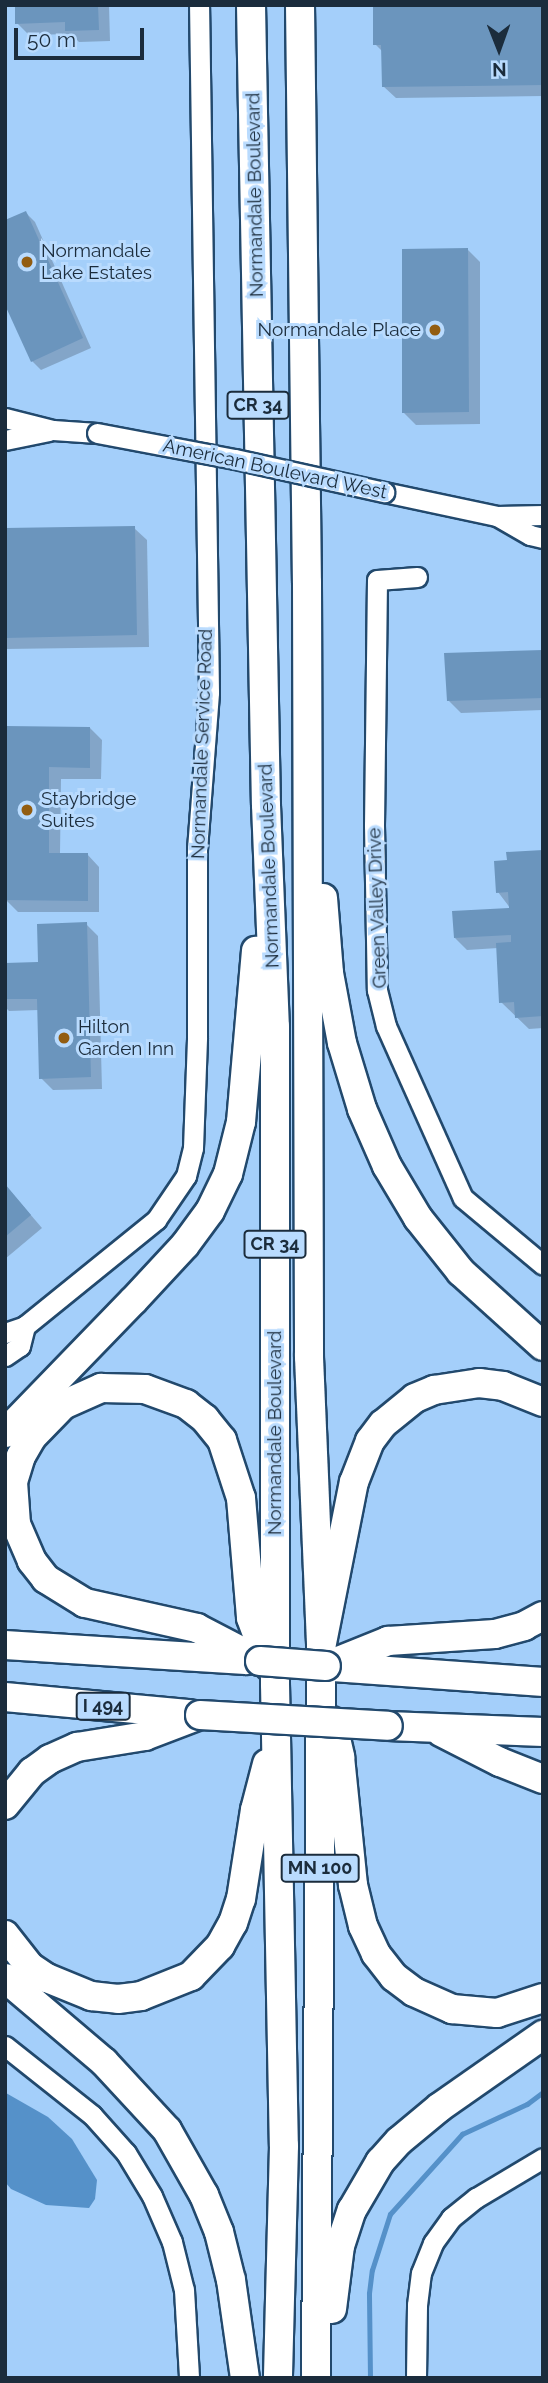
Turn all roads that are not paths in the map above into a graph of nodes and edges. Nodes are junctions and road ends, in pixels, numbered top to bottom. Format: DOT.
graph roads {
  1 [pos="199,5"];
  2 [pos="251,5"];
  3 [pos="300,5"];
  4 [pos="5,418"];
  5 [pos="52,430"];
  6 [pos="5,440"];
  7 [pos="543,515"];
  8 [pos="497,516"];
  9 [pos="543,538"];
  10 [pos="417,577"];
  11 [pos="306,686"];
  12 [pos="266,805"];
  13 [pos="543,1265"];
  14 [pos="25,1326"];
  15 [pos="5,1334"];
  16 [pos="543,1346"];
  17 [pos="5,1356"];
  18 [pos="543,1402"];
  19 [pos="5,1433"];
  20 [pos="543,1616"];
  21 [pos="5,1645"];
  22 [pos="323,1664"];
  23 [pos="267,1673"];
  24 [pos="543,1682"];
  25 [pos="5,1697"];
  26 [pos="200,1715"];
  27 [pos="432,1727"];
  28 [pos="277,1728"];
  29 [pos="543,1732"];
  30 [pos="543,1779"];
  31 [pos="5,1805"];
  32 [pos="5,1935"];
  33 [pos="5,1978"];
  34 [pos="543,1998"];
  35 [pos="543,2035"];
  36 [pos="5,2046"];
  37 [pos="543,2158"];
  38 [pos="189,2378"];
  39 [pos="245,2378"];
  40 [pos="278,2378"];
  41 [pos="316,2378"];
  42 [pos="325,2378"];
  43 [pos="416,2378"];
  1 -- 14 [label="street, Normandale Service Road"];
  2 -- 12 [label="highway, Normandale Boulevard / CR 34"];
  3 -- 11 [label="highway, Normandale Boulevard / CR 34"];
  4 -- 5 [label="street, American Boulevard West"];
  5 -- 6 [label="street, American Boulevard West"];
  5 -- 8 [label="street, American Boulevard West, bridge"];
  7 -- 8 [label="street, American Boulevard West"];
  8 -- 9 [label="street, American Boulevard West"];
  10 -- 13 [label="street, Green Valley Drive"];
  11 -- 16 [label="highway"];
  11 -- 22 [label="highway, Normandale Boulevard / CR 34"];
  12 -- 19 [label="highway"];
  12 -- 23 [label="highway, Normandale Boulevard / CR 34"];
  14 -- 15 [label="street, Normandale Service Road"];
  14 -- 17 [label="street, Normandale Service Road"];
  18 -- 22 [label="highway"];
  20 -- 22 [label="highway"];
  21 -- 23 [label="highway"];
  22 -- 23 [label="highway, bridge"];
  22 -- 24 [label="highway"];
  22 -- 34 [label="highway"];
  22 -- 41 [label="highway, MN 100"];
  23 -- 23 [label="highway"];
  23 -- 28 [label="highway, Normandale Boulevard / CR 34"];
  25 -- 26 [label="highway, I 494"];
  26 -- 27 [label="highway, I 494, bridge"];
  26 -- 31 [label="highway"];
  27 -- 29 [label="highway, I 494"];
  27 -- 30 [label="highway"];
  28 -- 32 [label="highway"];
  28 -- 40 [label="highway, MN 100"];
  33 -- 39 [label="highway"];
  35 -- 42 [label="highway"];
  36 -- 38 [label="street"];
  37 -- 43 [label="street"];
}
